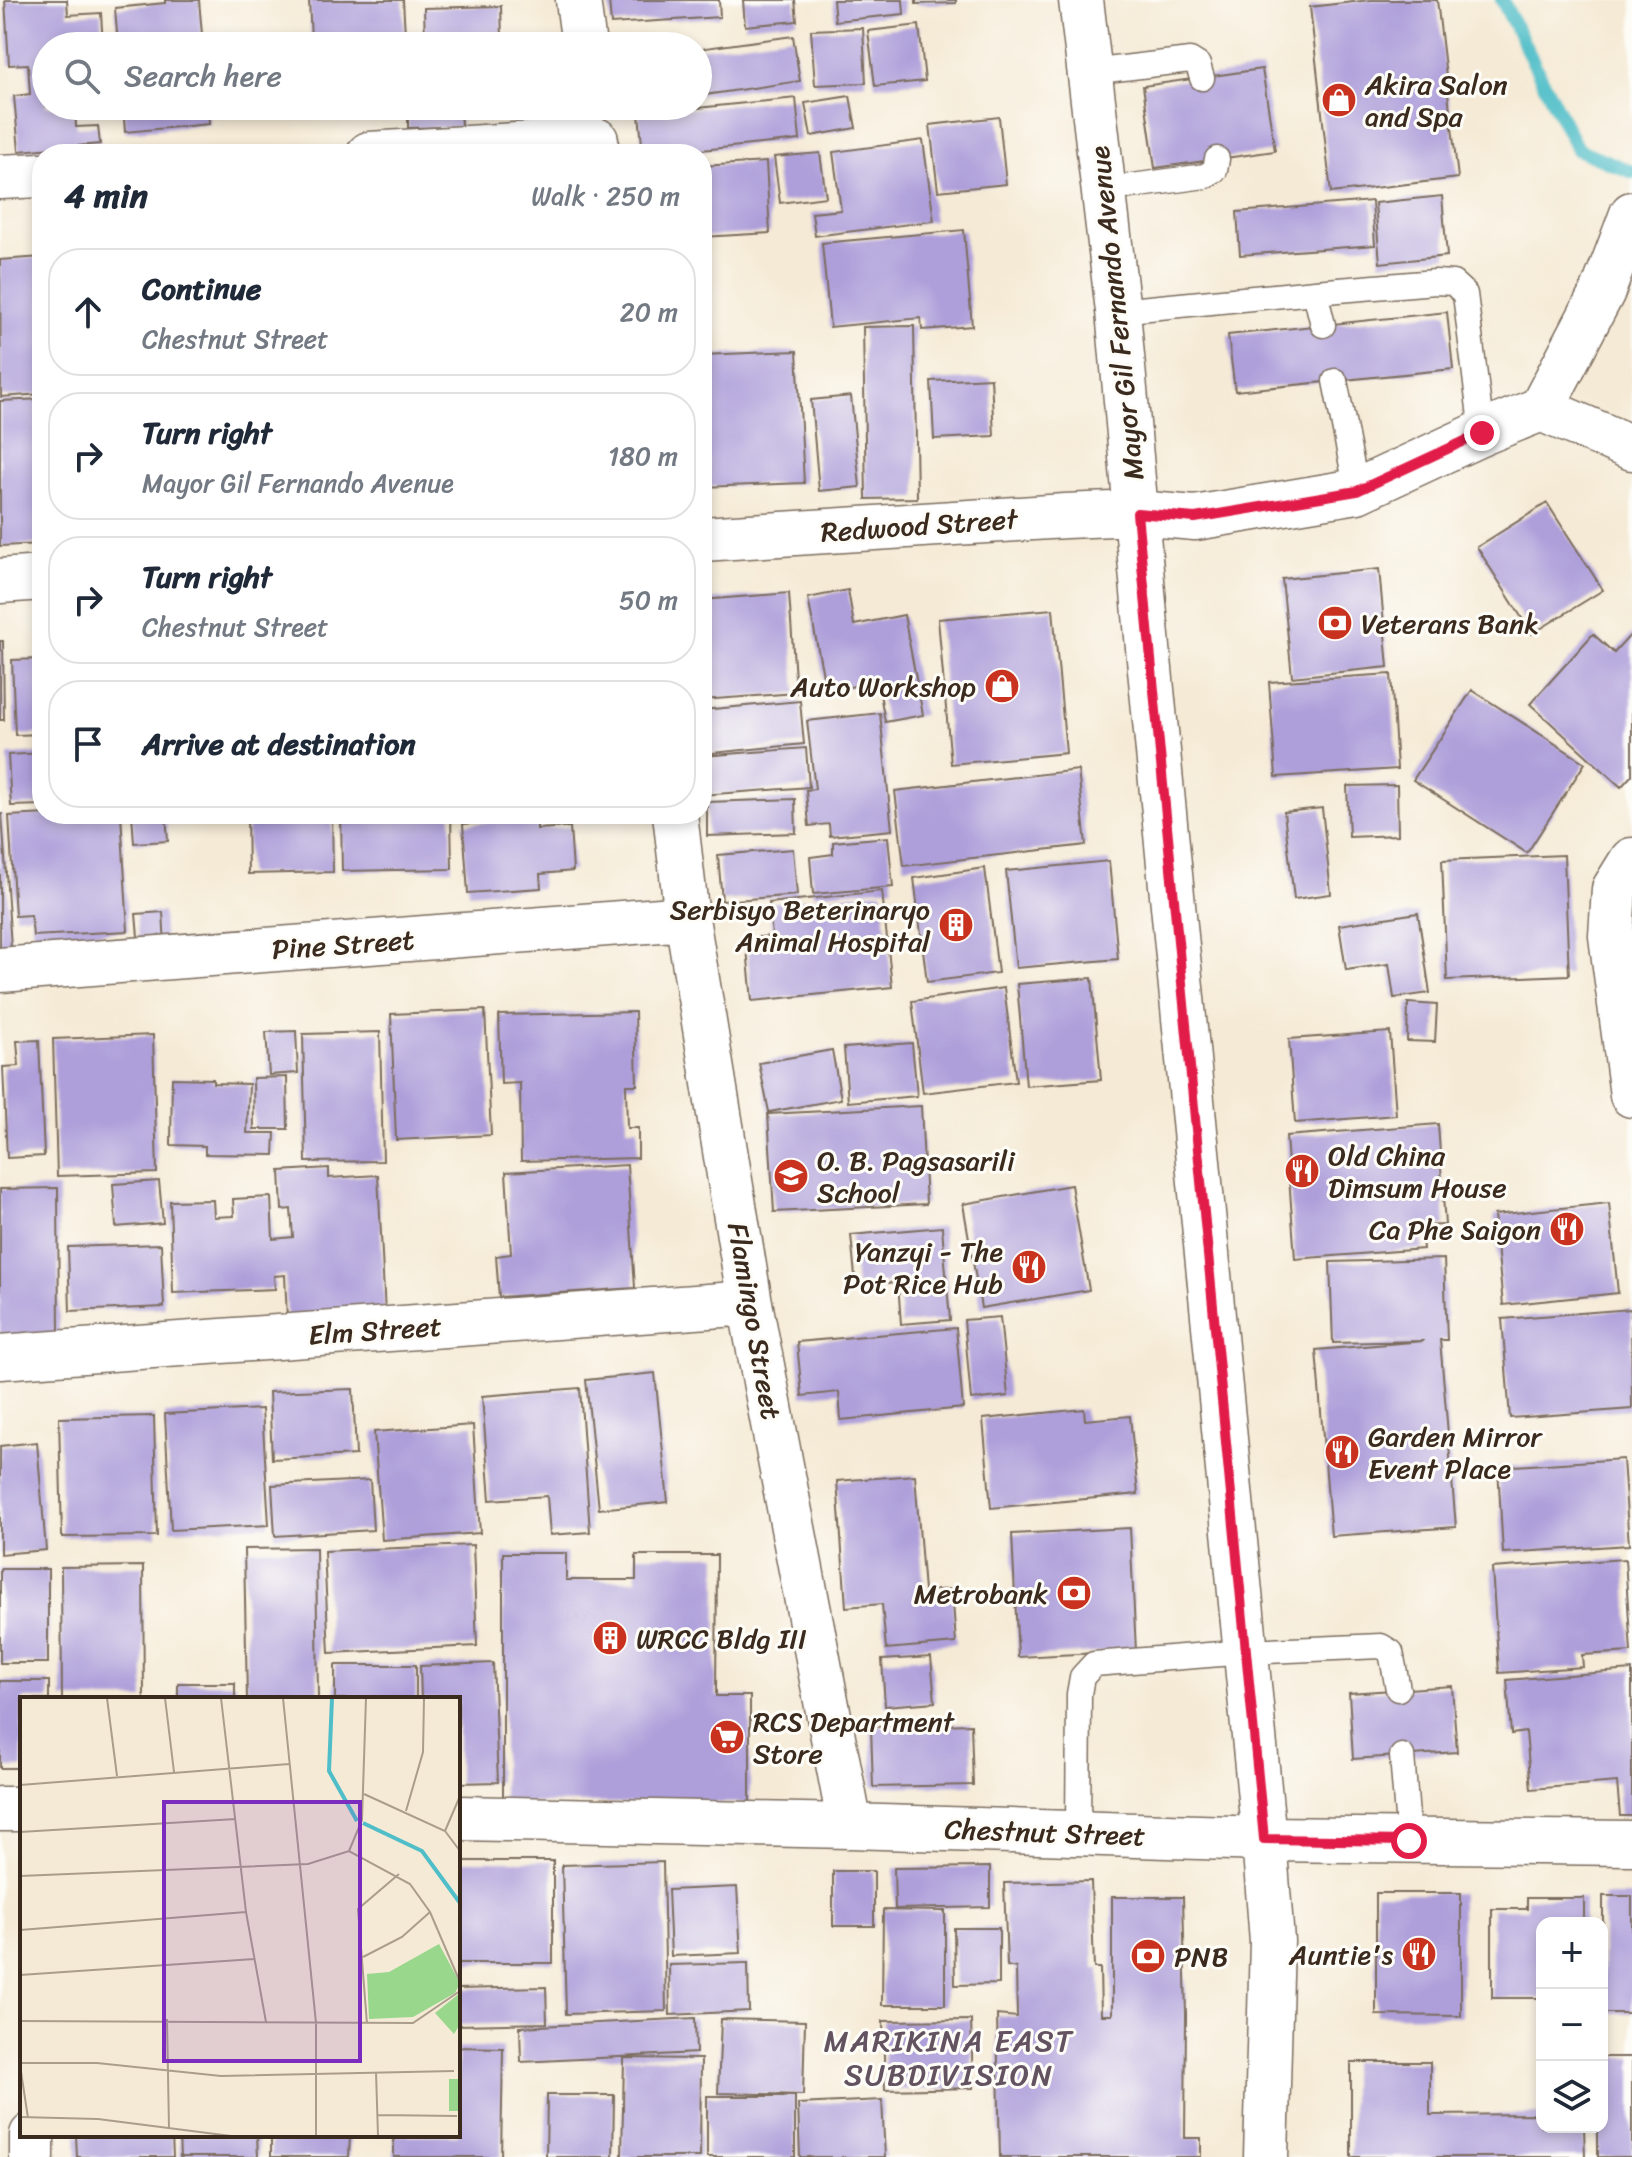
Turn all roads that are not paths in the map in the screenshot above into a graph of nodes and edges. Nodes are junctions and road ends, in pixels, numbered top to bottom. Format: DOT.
graph roads {
  1 [pos="578,0"];
  2 [pos="1081,0"];
  3 [pos="582,32"];
  4 [pos="1090,72"];
  5 [pos="1202,78"];
  6 [pos="595,133"];
  7 [pos="477,144"];
  8 [pos="1217,159"];
  9 [pos="32,175"];
  10 [pos="0,177"];
  11 [pos="1103,190"];
  12 [pos="1632,214"];
  13 [pos="1315,292"];
  14 [pos="1118,311"];
  15 [pos="1323,325"];
  16 [pos="1335,381"];
  17 [pos="1541,409"];
  18 [pos="1482,433"];
  19 [pos="1632,448"];
  20 [pos="1357,491"];
  21 [pos="1137,513"];
  22 [pos="712,538"];
  23 [pos="32,579"];
  24 [pos="0,581"];
  25 [pos="676,824"];
  26 [pos="1632,860"];
  27 [pos="687,918"];
  28 [pos="0,970"];
  29 [pos="1632,1095"];
  30 [pos="750,1303"];
  31 [pos="0,1357"];
  32 [pos="1246,1652"];
  33 [pos="1398,1689"];
  34 [pos="1402,1756"];
  35 [pos="460,1818"];
  36 [pos="850,1826"];
  37 [pos="1078,1833"];
  38 [pos="1264,1839"];
  39 [pos="1409,1841"];
  40 [pos="1632,1843"];
  41 [pos="1266,2157"];
  1 -- 3 [label="street"];
  2 -- 4 [label="street, Mayor Gil Fernando Avenue"];
  4 -- 5 [label="lane"];
  4 -- 11 [label="street, Mayor Gil Fernando Avenue"];
  6 -- 7 [label="street"];
  8 -- 11 [label="lane"];
  9 -- 10 [label="street"];
  11 -- 14 [label="street, Mayor Gil Fernando Avenue"];
  12 -- 17 [label="street"];
  13 -- 14 [label="lane"];
  13 -- 15 [label="lane"];
  13 -- 18 [label="lane"];
  14 -- 21 [label="street, Mayor Gil Fernando Avenue"];
  16 -- 20 [label="lane"];
  17 -- 18 [label="street"];
  17 -- 19 [label="street"];
  18 -- 20 [label="street"];
  20 -- 21 [label="street"];
  21 -- 22 [label="street, Redwood Street"];
  21 -- 32 [label="street, Mayor Gil Fernando Avenue"];
  23 -- 24 [label="street"];
  25 -- 27 [label="street, Flamingo Street"];
  26 -- 29 [label="street"];
  27 -- 28 [label="street, Pine Street"];
  27 -- 30 [label="street, Flamingo Street"];
  30 -- 31 [label="street, Elm Street"];
  30 -- 36 [label="street, Flamingo Street"];
  32 -- 33 [label="lane"];
  32 -- 37 [label="lane"];
  32 -- 38 [label="street, Mayor Gil Fernando Avenue"];
  34 -- 39 [label="lane"];
  35 -- 36 [label="street, Chestnut Street"];
  36 -- 37 [label="street, Chestnut Street"];
  37 -- 38 [label="street, Chestnut Street"];
  38 -- 39 [label="street, Chestnut Street"];
  38 -- 41 [label="street, Mayor Gil Fernando Avenue"];
  39 -- 40 [label="street, Chestnut Street"];
}
